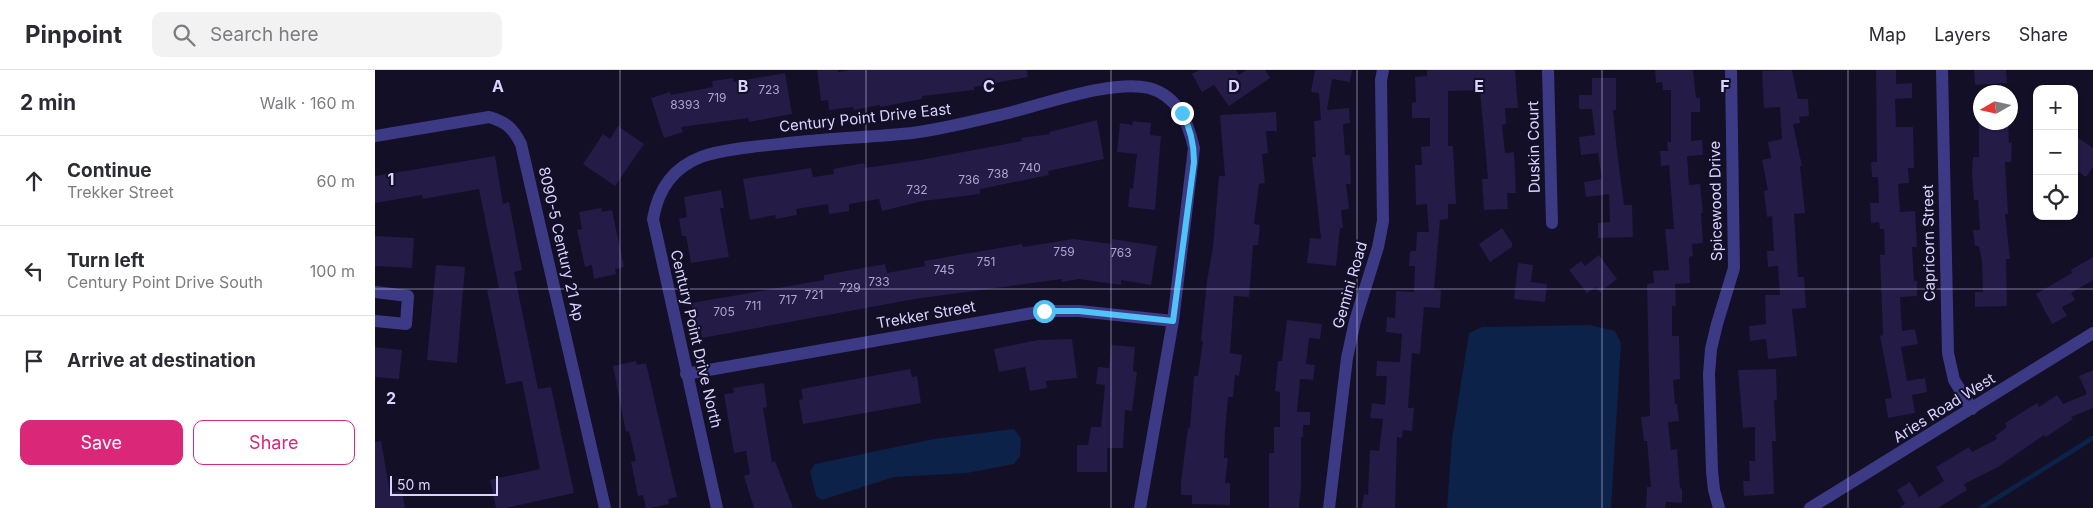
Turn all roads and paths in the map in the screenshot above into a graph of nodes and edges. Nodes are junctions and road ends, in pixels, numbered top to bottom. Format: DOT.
graph roads {
  1 [pos="1383,70"];
  2 [pos="1548,70"];
  3 [pos="1731,70"];
  4 [pos="1942,70"];
  5 [pos="375,136"];
  6 [pos="668,180"];
  7 [pos="1552,223"];
  8 [pos="375,292"];
  9 [pos="375,321"];
  10 [pos="1173,321"];
  11 [pos="2093,333"];
  12 [pos="687,374"];
  13 [pos="1972,409"];
  14 [pos="605,508"];
  15 [pos="717,508"];
  16 [pos="1140,508"];
  17 [pos="1329,508"];
  18 [pos="1719,508"];
  19 [pos="1811,508"];
  1 -- 17 [label="street, Gemini Road"];
  2 -- 7 [label="street, Duskin Court"];
  3 -- 18 [label="street, Spicewood Drive"];
  4 -- 13 [label="street, Capricorn Street"];
  5 -- 14 [label="street, 8090-5 Century 21 Ap"];
  6 -- 10 [label="street, Century Point Drive East"];
  6 -- 12 [label="street, Century Point Drive North"];
  8 -- 9 [label="street"];
  10 -- 12 [label="street, Trekker Street"];
  10 -- 16 [label="street"];
  11 -- 13 [label="street, Aries Road West"];
  12 -- 15 [label="street, Century Point Drive North"];
  13 -- 19 [label="street, Aries Road West"];
}
